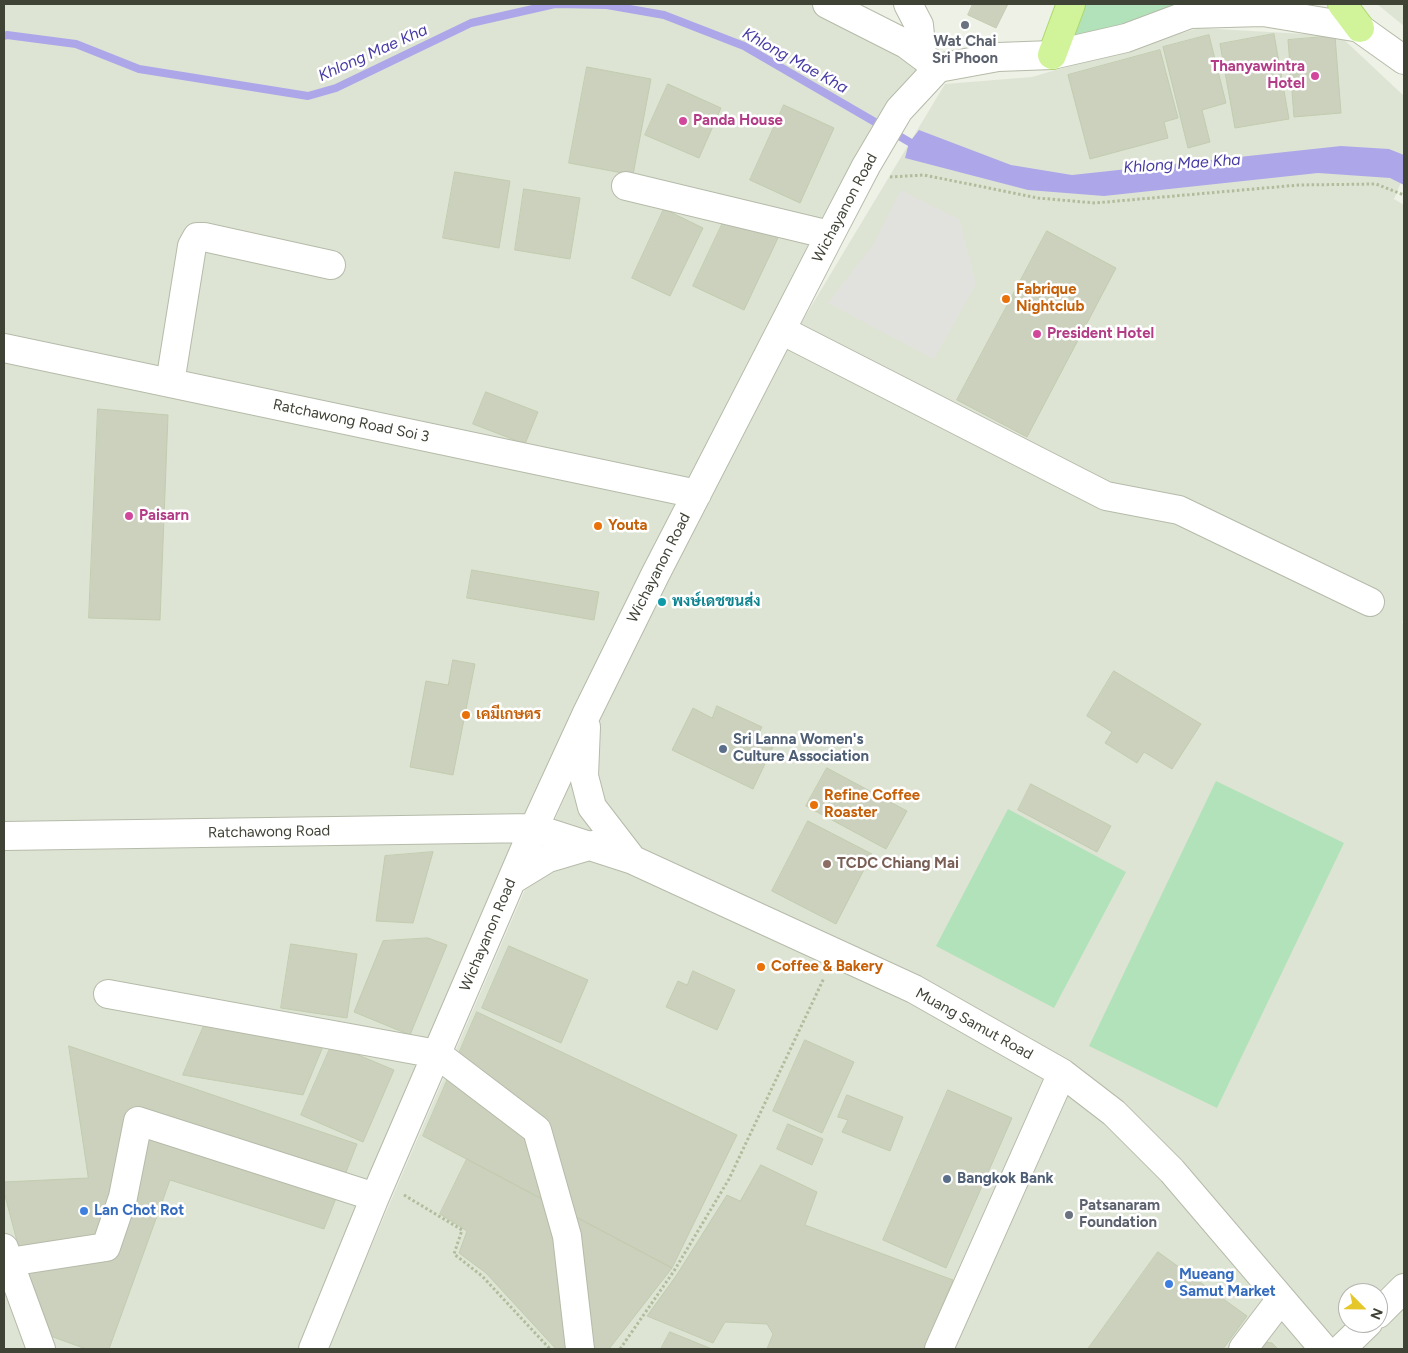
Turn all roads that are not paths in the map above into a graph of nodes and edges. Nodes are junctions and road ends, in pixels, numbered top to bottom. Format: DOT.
graph roads {
  1 [pos="827,4"];
  2 [pos="908,4"];
  3 [pos="1071,4"];
  4 [pos="1323,4"];
  5 [pos="1342,4"];
  6 [pos="1199,9"];
  7 [pos="1360,28"];
  8 [pos="1052,55"];
  9 [pos="1404,60"];
  10 [pos="930,62"];
  11 [pos="626,186"];
  12 [pos="830,235"];
  13 [pos="331,265"];
  14 [pos="781,330"];
  15 [pos="4,348"];
  16 [pos="170,383"];
  17 [pos="697,494"];
  18 [pos="1370,602"];
  19 [pos="586,715"];
  20 [pos="534,828"];
  21 [pos="4,836"];
  22 [pos="592,845"];
  23 [pos="633,860"];
  24 [pos="512,880"];
  25 [pos="108,994"];
  26 [pos="437,1054"];
  27 [pos="1062,1073"];
  28 [pos="378,1189"];
  29 [pos="6,1255"];
  30 [pos="1404,1288"];
  31 [pos="1281,1300"];
  32 [pos="1388,1304"];
  33 [pos="1358,1333"];
  34 [pos="946,1347"];
  35 [pos="41,1349"];
  36 [pos="312,1349"];
  37 [pos="580,1349"];
  38 [pos="1243,1349"];
  39 [pos="1324,1349"];
  40 [pos="1341,1349"];
  1 -- 10 [label="street"];
  2 -- 10 [label="street"];
  3 -- 8 [label="main road"];
  4 -- 7 [label="street"];
  5 -- 7 [label="main road"];
  6 -- 7 [label="street"];
  6 -- 8 [label="street"];
  7 -- 9 [label="street"];
  8 -- 10 [label="street"];
  10 -- 12 [label="street, Wichayanon Road"];
  11 -- 12 [label="street"];
  12 -- 14 [label="street, Wichayanon Road"];
  13 -- 16 [label="street"];
  14 -- 17 [label="street, Wichayanon Road"];
  14 -- 18 [label="street"];
  15 -- 16 [label="street, Ratchawong Road Soi 3"];
  16 -- 17 [label="street, Ratchawong Road Soi 3"];
  17 -- 19 [label="street, Wichayanon Road"];
  19 -- 20 [label="street, Wichayanon Road"];
  19 -- 23 [label="street"];
  20 -- 21 [label="street, Ratchawong Road"];
  20 -- 22 [label="street, Muang Samut Road"];
  20 -- 24 [label="street, Wichayanon Road"];
  22 -- 23 [label="street, Muang Samut Road"];
  22 -- 24 [label="street"];
  23 -- 27 [label="street, Muang Samut Road"];
  24 -- 26 [label="street, Wichayanon Road"];
  25 -- 26 [label="street"];
  26 -- 28 [label="street, Wichayanon Road"];
  26 -- 37 [label="street"];
  27 -- 31 [label="street, Muang Samut Road"];
  27 -- 34 [label="street"];
  28 -- 29 [label="street"];
  28 -- 36 [label="street, Wichayanon Road"];
  29 -- 35 [label="street"];
  30 -- 32 [label="street"];
  31 -- 38 [label="street"];
  31 -- 39 [label="street, Muang Samut Road"];
  33 -- 40 [label="street"];
}
